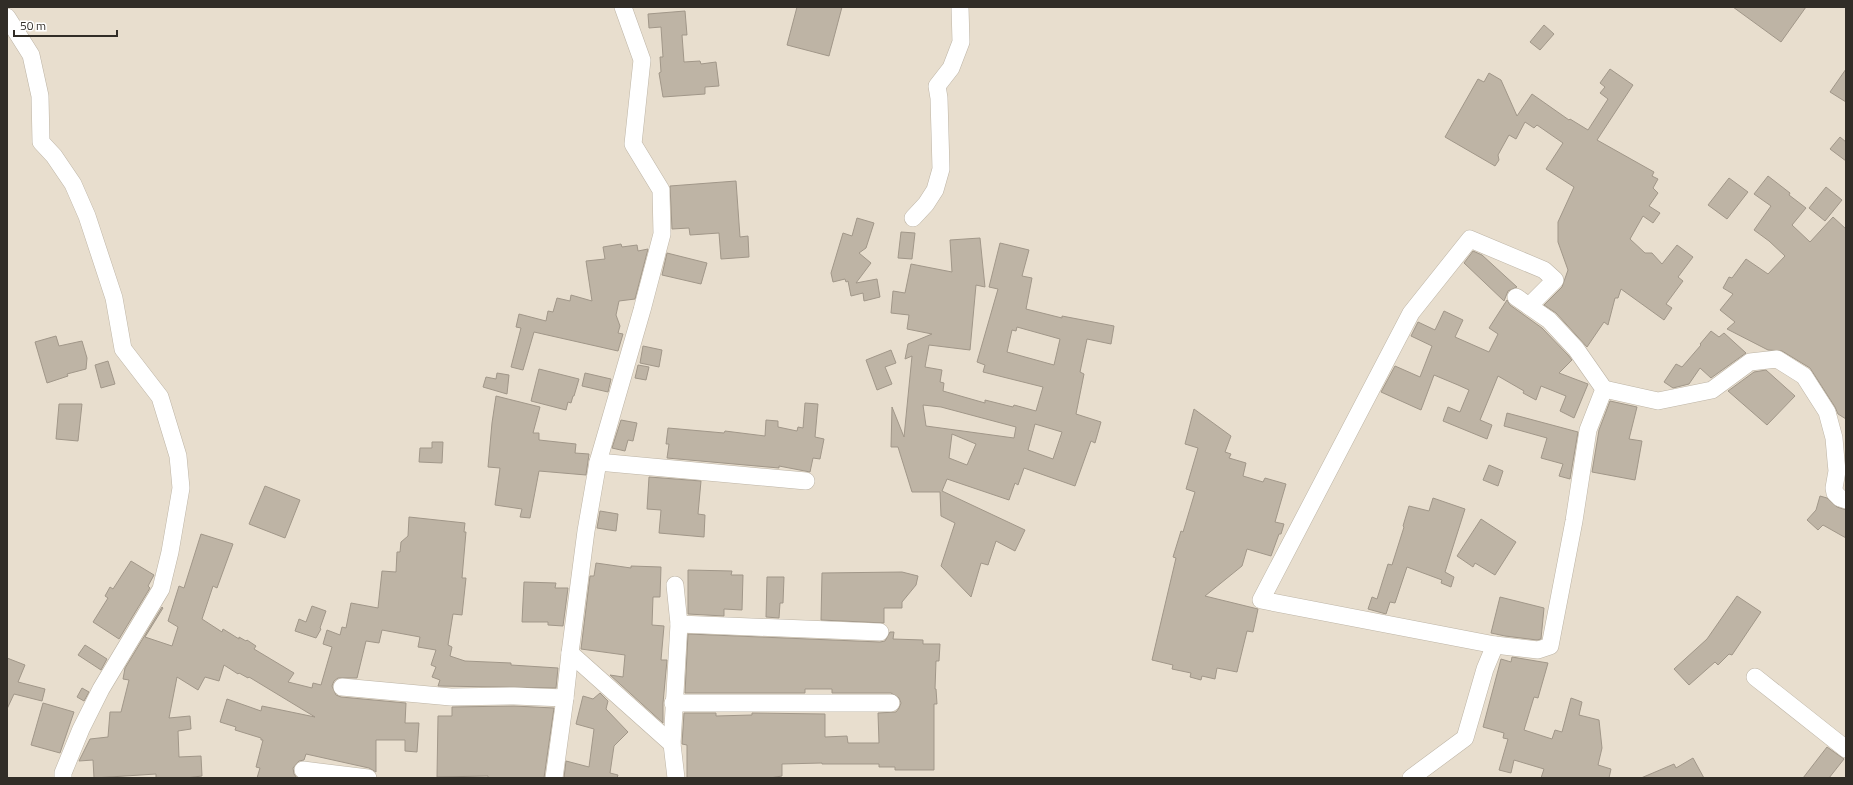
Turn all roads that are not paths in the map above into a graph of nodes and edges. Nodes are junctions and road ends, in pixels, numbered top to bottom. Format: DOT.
graph roads {
  1 [pos="622,7"];
  2 [pos="960,7"];
  3 [pos="7,17"];
  4 [pos="913,218"];
  5 [pos="1604,389"];
  6 [pos="598,462"];
  7 [pos="806,481"];
  8 [pos="1846,500"];
  9 [pos="675,585"];
  10 [pos="679,624"];
  11 [pos="880,632"];
  12 [pos="1495,645"];
  13 [pos="570,653"];
  14 [pos="1755,677"];
  15 [pos="342,687"];
  16 [pos="565,698"];
  17 [pos="673,703"];
  18 [pos="891,703"];
  19 [pos="672,744"];
  20 [pos="1846,749"];
  21 [pos="303,770"];
  22 [pos="63,778"];
  23 [pos="368,778"];
  24 [pos="554,778"];
  25 [pos="676,778"];
  26 [pos="1411,778"];
  1 -- 6 [label="street"];
  2 -- 4 [label="street"];
  3 -- 22 [label="street"];
  5 -- 8 [label="street"];
  5 -- 12 [label="street"];
  5 -- 12 [label="street"];
  6 -- 7 [label="street"];
  6 -- 13 [label="street"];
  9 -- 10 [label="street"];
  10 -- 11 [label="street"];
  10 -- 17 [label="street"];
  12 -- 26 [label="street"];
  13 -- 16 [label="street"];
  13 -- 19 [label="street"];
  14 -- 20 [label="street"];
  15 -- 16 [label="street"];
  16 -- 24 [label="street"];
  17 -- 18 [label="street"];
  17 -- 19 [label="street"];
  19 -- 25 [label="street"];
  21 -- 23 [label="street"];
}
